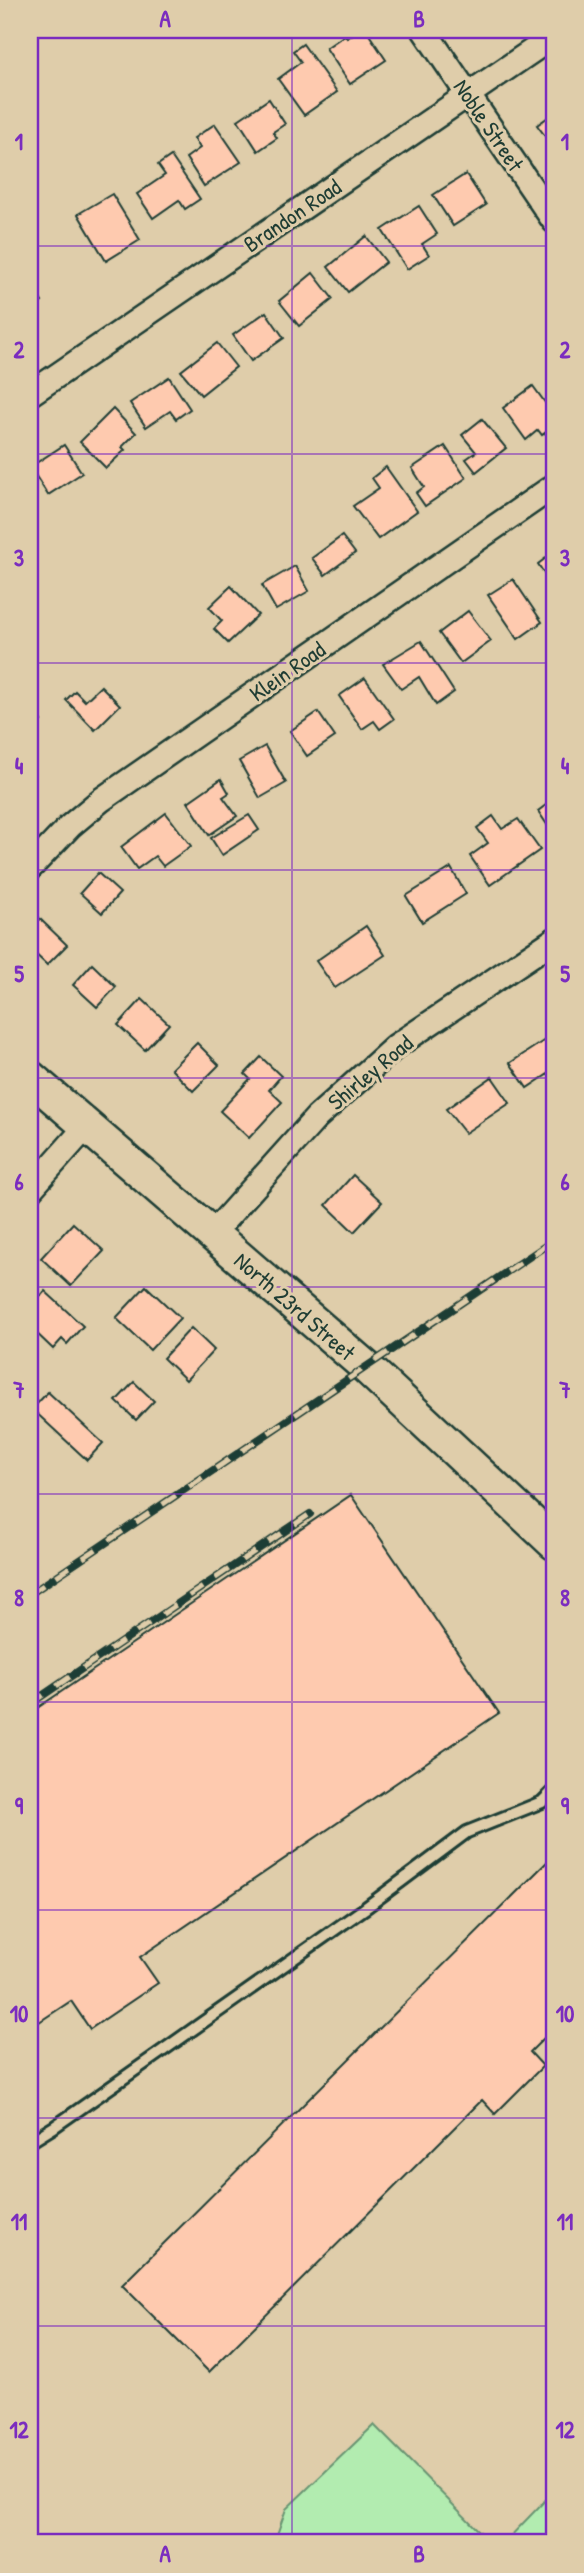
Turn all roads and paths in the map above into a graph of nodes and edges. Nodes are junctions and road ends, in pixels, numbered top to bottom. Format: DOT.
graph roads {
  1 [pos="424,30"];
  2 [pos="554,36"];
  3 [pos="469,94"];
  4 [pos="554,221"];
  5 [pos="30,394"];
  6 [pos="554,486"];
  7 [pos="30,868"];
  8 [pos="554,940"];
  9 [pos="30,1077"];
  10 [pos="86,1127"];
  11 [pos="30,1190"];
  12 [pos="212,1234"];
  13 [pos="554,1543"];
  14 [pos="554,1790"];
  15 [pos="30,2142"];
  1 -- 3 [label="street, Noble Street"];
  2 -- 3 [label="street, Brandon Road"];
  3 -- 4 [label="street, Noble Street"];
  3 -- 5 [label="street, Brandon Road"];
  6 -- 7 [label="street, Klein Road"];
  8 -- 12 [label="street, Shirley Road"];
  9 -- 10 [label="main road, North 23rd Street"];
  10 -- 11 [label="street"];
  10 -- 12 [label="main road, North 23rd Street"];
  12 -- 13 [label="main road, North 23rd Street"];
  14 -- 15 [label="lane"];
}
